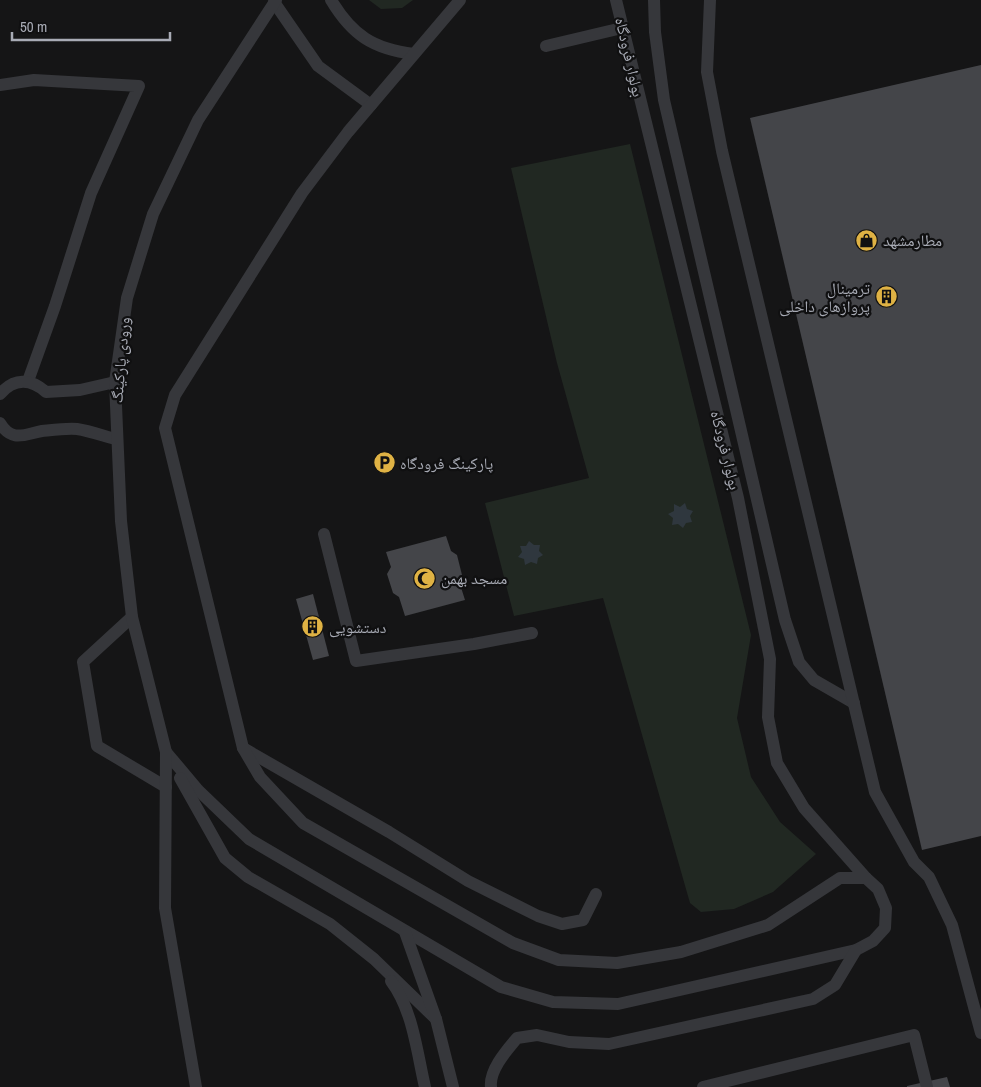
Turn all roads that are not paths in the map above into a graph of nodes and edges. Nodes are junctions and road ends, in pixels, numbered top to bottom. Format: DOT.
graph roads {
  1 [pos="331,0"];
  2 [pos="460,0"];
  3 [pos="616,0"];
  4 [pos="654,0"];
  5 [pos="710,0"];
  6 [pos="275,1"];
  7 [pos="622,28"];
  8 [pos="546,46"];
  9 [pos="414,54"];
  10 [pos="0,85"];
  11 [pos="371,105"];
  12 [pos="28,381"];
  13 [pos="115,382"];
  14 [pos="0,394"];
  15 [pos="0,423"];
  16 [pos="116,439"];
  17 [pos="324,534"];
  18 [pos="132,617"];
  19 [pos="532,633"];
  20 [pos="854,703"];
  21 [pos="243,748"];
  22 [pos="166,752"];
  23 [pos="166,787"];
  24 [pos="866,878"];
  25 [pos="596,894"];
  26 [pos="406,932"];
  27 [pos="856,950"];
  28 [pos="374,959"];
  29 [pos="436,1019"];
  30 [pos="981,1033"];
  31 [pos="196,1087"];
  32 [pos="425,1087"];
  33 [pos="452,1087"];
  34 [pos="491,1087"];
  35 [pos="703,1087"];
  36 [pos="927,1087"];
  1 -- 9 [label="lane"];
  2 -- 9 [label="lane"];
  3 -- 7 [label="lane, بولوار فرودگاه"];
  4 -- 20 [label="lane"];
  5 -- 20 [label="lane"];
  6 -- 11 [label="lane"];
  6 -- 13 [label="lane, ورودی پارکینگ"];
  7 -- 8 [label="lane"];
  7 -- 24 [label="lane, بولوار فرودگاه"];
  9 -- 11 [label="lane"];
  10 -- 12 [label="lane"];
  11 -- 21 [label="lane"];
  12 -- 13 [label="lane"];
  12 -- 14 [label="lane"];
  13 -- 16 [label="lane, ورودی پارکینگ"];
  15 -- 16 [label="lane"];
  16 -- 18 [label="lane, ورودی پارکینگ"];
  17 -- 19 [label="lane"];
  18 -- 22 [label="lane, ورودی پارکینگ"];
  18 -- 23 [label="lane"];
  20 -- 30 [label="lane"];
  21 -- 24 [label="lane"];
  21 -- 25 [label="lane"];
  22 -- 23 [label="lane"];
  22 -- 26 [label="lane"];
  22 -- 28 [label="lane"];
  23 -- 31 [label="lane"];
  24 -- 27 [label="lane, بولوار فرودگاه"];
  26 -- 27 [label="lane"];
  26 -- 29 [label="lane"];
  27 -- 34 [label="lane"];
  28 -- 29 [label="lane"];
  28 -- 32 [label="lane"];
  29 -- 33 [label="lane"];
  35 -- 36 [label="lane"];
}
